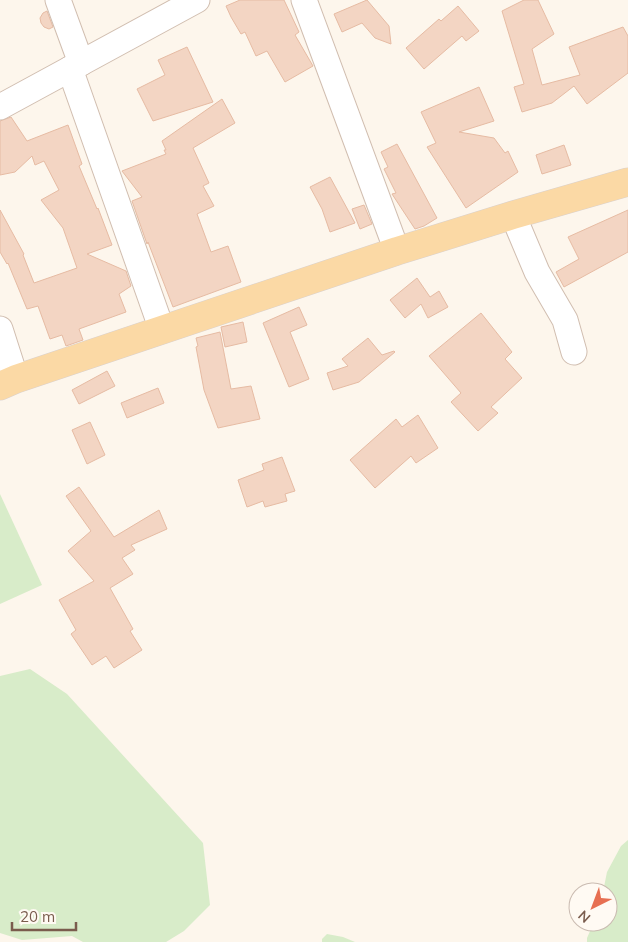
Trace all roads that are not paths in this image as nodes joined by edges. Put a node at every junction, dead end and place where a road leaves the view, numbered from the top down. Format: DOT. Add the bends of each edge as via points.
graph roads {
  1 [pos="58,0"];
  2 [pos="197,0"];
  3 [pos="304,0"];
  4 [pos="76,66"];
  5 [pos="0,107"];
  6 [pos="628,182"];
  7 [pos="513,215"];
  8 [pos="398,251"];
  9 [pos="0,329"];
  10 [pos="162,330"];
  11 [pos="574,352"];
  12 [pos="8,382"];
  1 -- 4 [label="street"];
  2 -- 4 [label="street"];
  3 -- 8 [label="street"];
  4 -- 5 [label="street"];
  4 -- 10 [label="street"];
  6 -- 7 [label="main road"];
  7 -- 8 [label="main road"];
  7 -- 11 [label="street" via="537,272 565,320"];
  8 -- 10 [label="main road"];
  9 -- 12 [label="street"];
  10 -- 12 [label="main road"];
}
